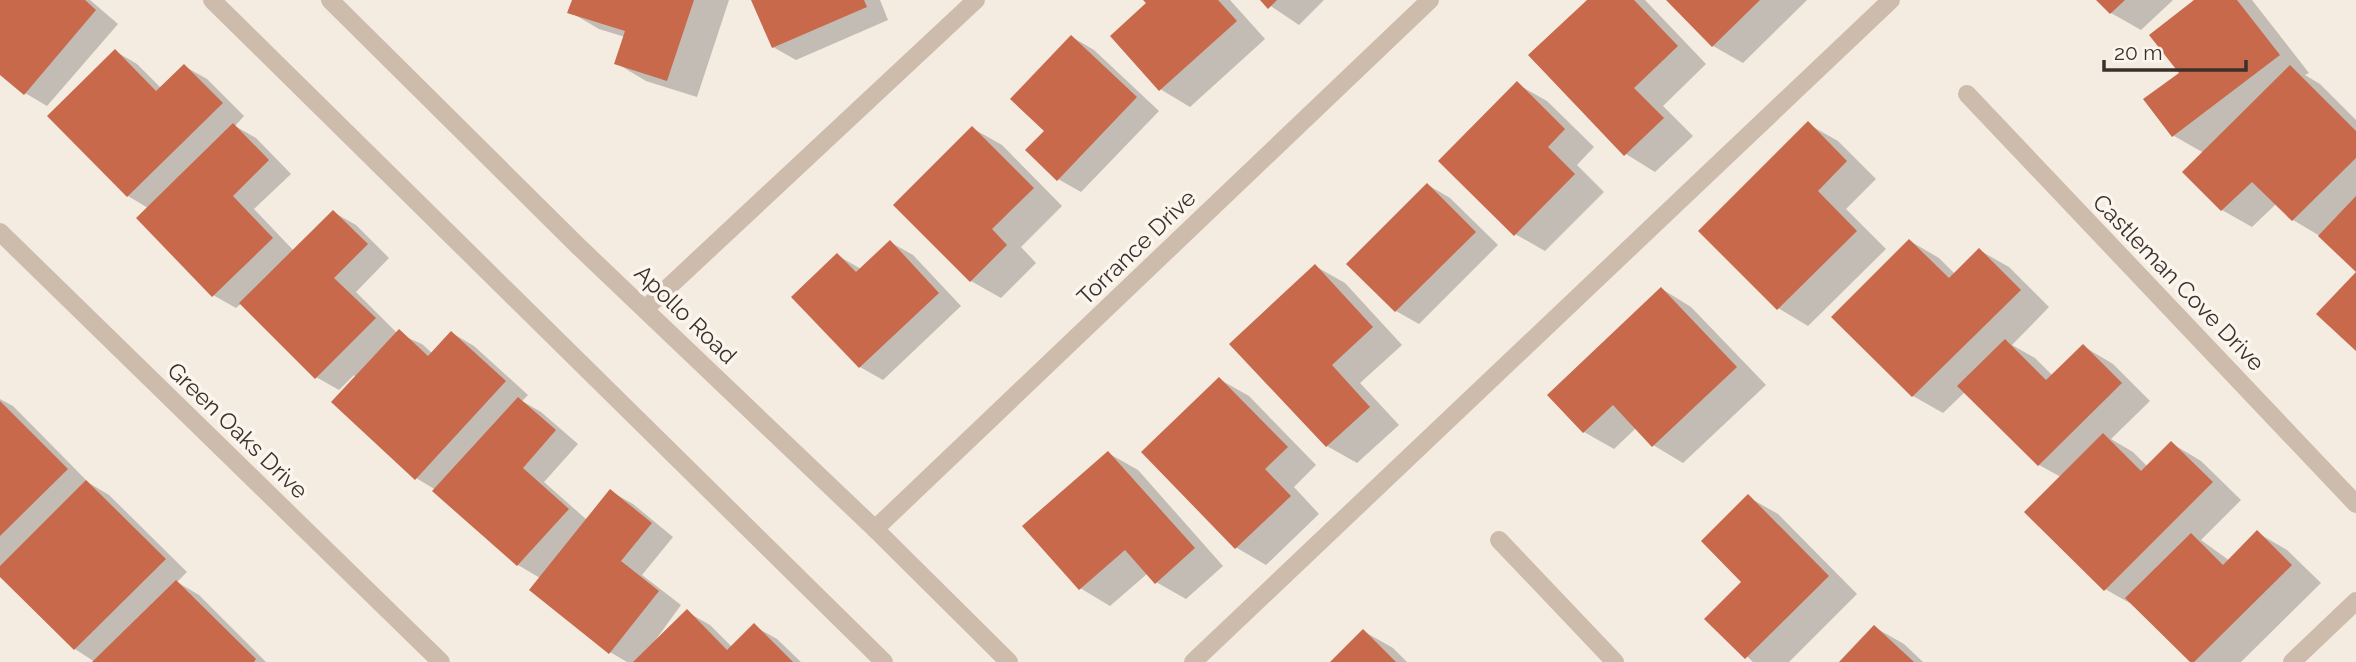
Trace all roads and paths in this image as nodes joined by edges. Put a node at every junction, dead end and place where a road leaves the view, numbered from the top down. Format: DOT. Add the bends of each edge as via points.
graph roads {
  1 [pos="212,0"];
  2 [pos="330,0"];
  3 [pos="976,0"];
  4 [pos="1430,0"];
  5 [pos="1891,0"];
  6 [pos="1967,94"];
  7 [pos="0,232"];
  8 [pos="645,309"];
  9 [pos="2356,504"];
  10 [pos="875,529"];
  11 [pos="1499,540"];
  12 [pos="2356,601"];
  13 [pos="441,662"];
  14 [pos="884,662"];
  15 [pos="1009,662"];
  16 [pos="1192,662"];
  17 [pos="1615,662"];
  18 [pos="2292,662"];
  1 -- 14 [label="street"];
  2 -- 8 [label="street, Apollo Road"];
  3 -- 8 [label="street"];
  4 -- 10 [label="street, Torrance Drive"];
  5 -- 16 [label="street"];
  6 -- 9 [label="street, Castleman Cove Drive"];
  7 -- 13 [label="street, Green Oaks Drive"];
  8 -- 10 [label="street, Apollo Road"];
  10 -- 15 [label="street, Apollo Road"];
  11 -- 17 [label="street"];
  12 -- 18 [label="street"];
}
